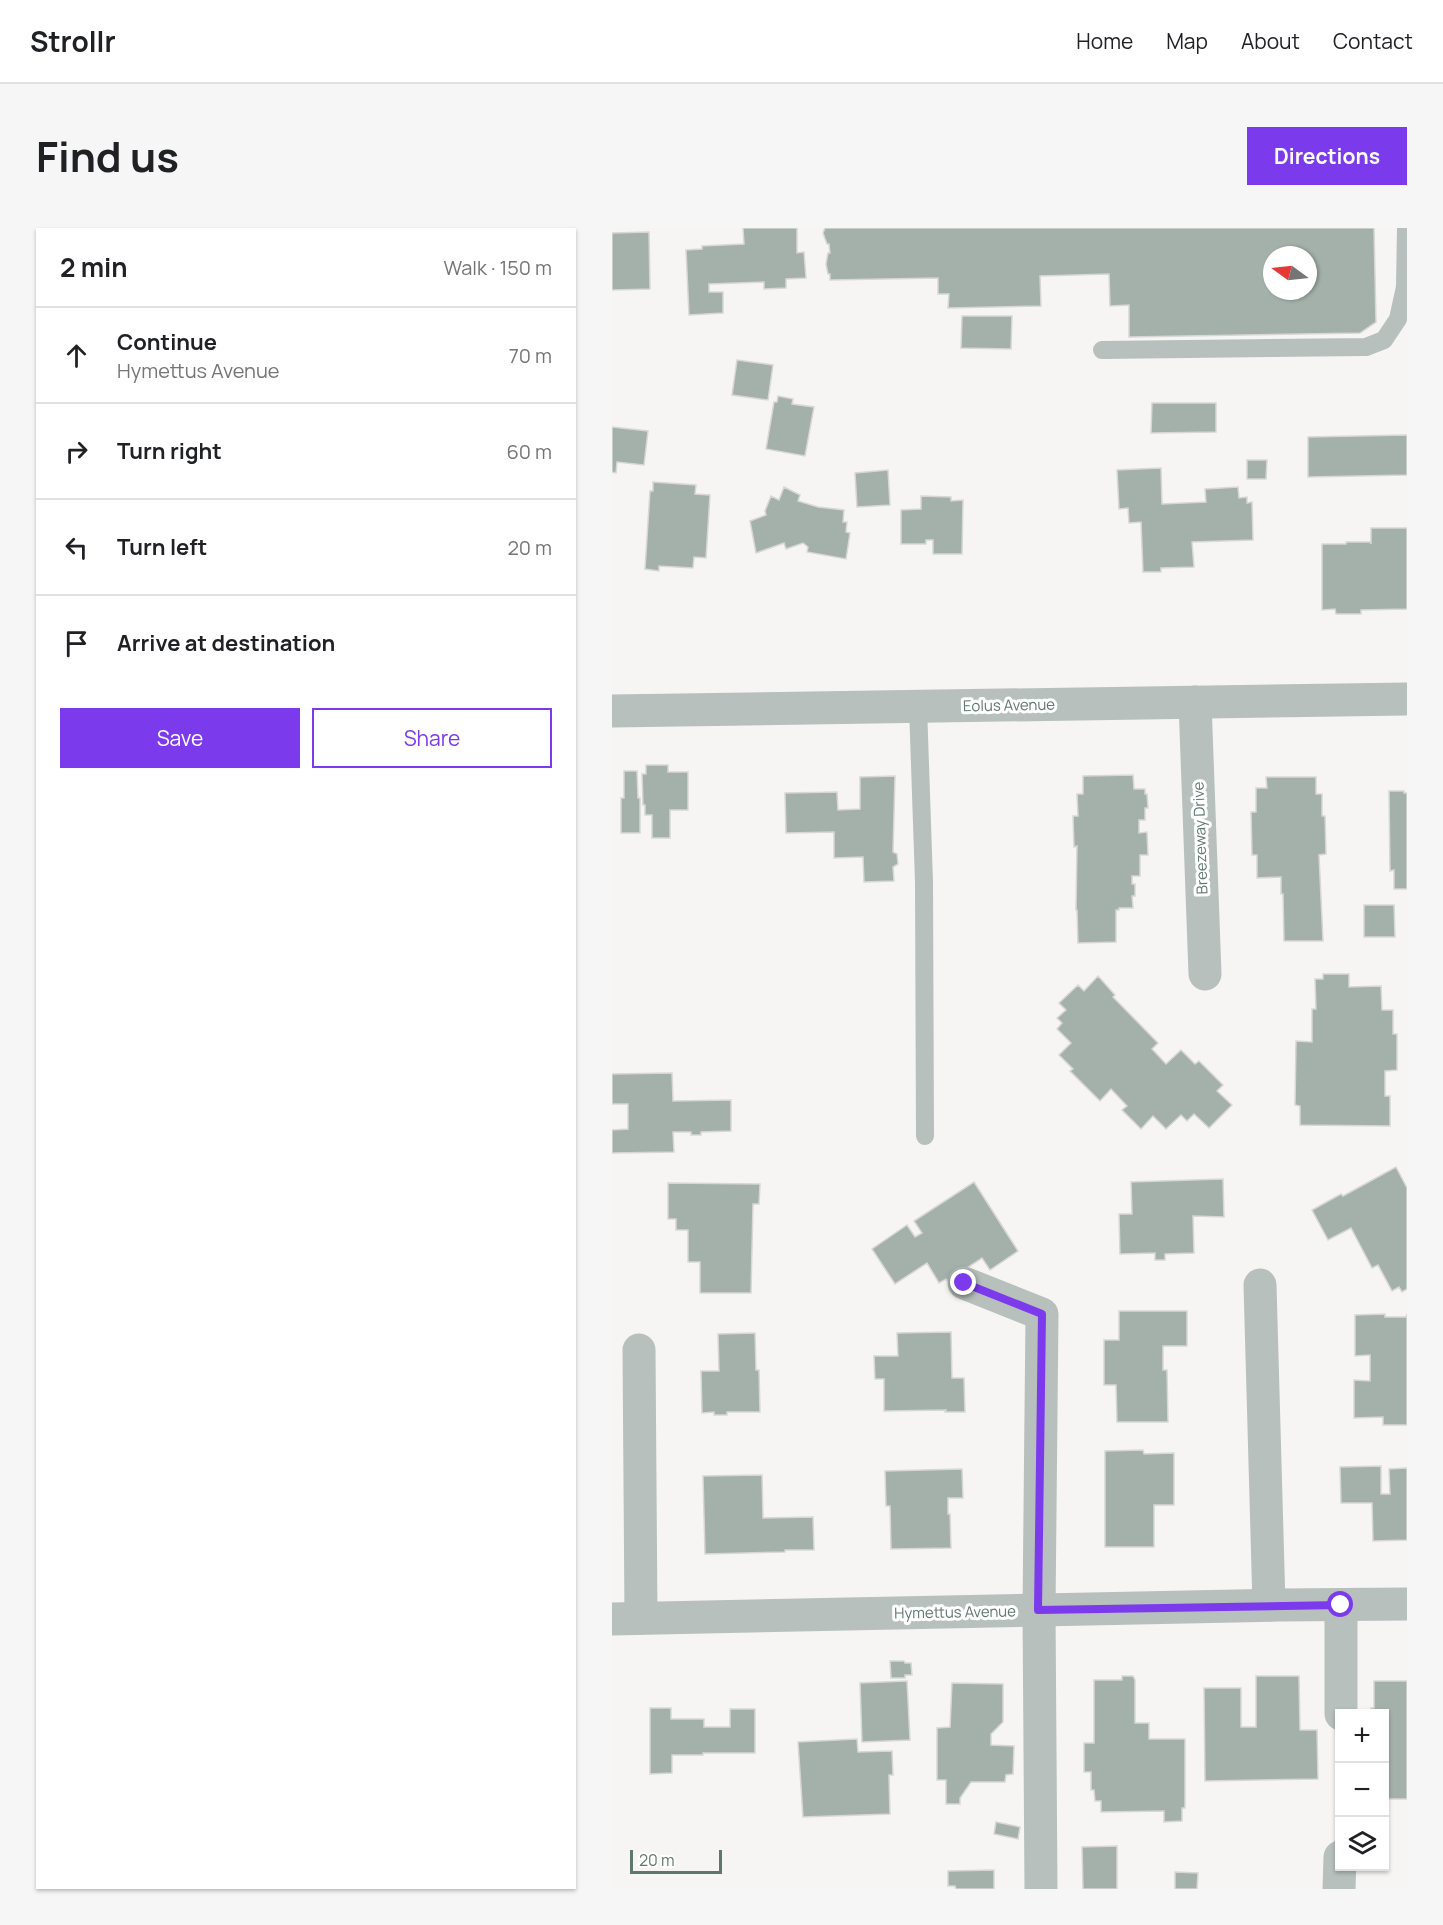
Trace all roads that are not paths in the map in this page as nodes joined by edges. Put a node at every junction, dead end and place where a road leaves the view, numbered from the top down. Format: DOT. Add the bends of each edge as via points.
graph roads {
  1 [pos="1406,228"];
  2 [pos="1102,350"];
  3 [pos="1407,699"];
  4 [pos="1195,702"];
  5 [pos="918,706"];
  6 [pos="612,711"];
  7 [pos="1205,974"];
  8 [pos="925,1136"];
  9 [pos="964,1283"];
  10 [pos="1260,1285"];
  11 [pos="639,1350"];
  12 [pos="1407,1604"];
  13 [pos="1269,1605"];
  14 [pos="1341,1605"];
  15 [pos="1038,1610"];
  16 [pos="626,1619"];
  17 [pos="1341,1709"];
  18 [pos="1340,1871"];
  19 [pos="1041,1889"];
  20 [pos="1339,1889"];
  1 -- 2 [label="lane" via="1405,287 1398,319 1384,340 1366,347"];
  3 -- 4 [label="street, Eolus Avenue"];
  4 -- 5 [label="street, Eolus Avenue"];
  4 -- 7 [label="street, Breezeway Drive"];
  5 -- 6 [label="street, Eolus Avenue"];
  5 -- 8 [label="lane" via="924,882"];
  9 -- 15 [label="street" via="1042,1314"];
  10 -- 13 [label="street"];
  11 -- 16 [label="street"];
  12 -- 14 [label="street, Hymettus Avenue"];
  13 -- 14 [label="street, Hymettus Avenue"];
  13 -- 15 [label="street, Hymettus Avenue"];
  14 -- 17 [label="street"];
  15 -- 16 [label="street, Hymettus Avenue"];
  15 -- 19 [label="street"];
  18 -- 20 [label="street"];
}
